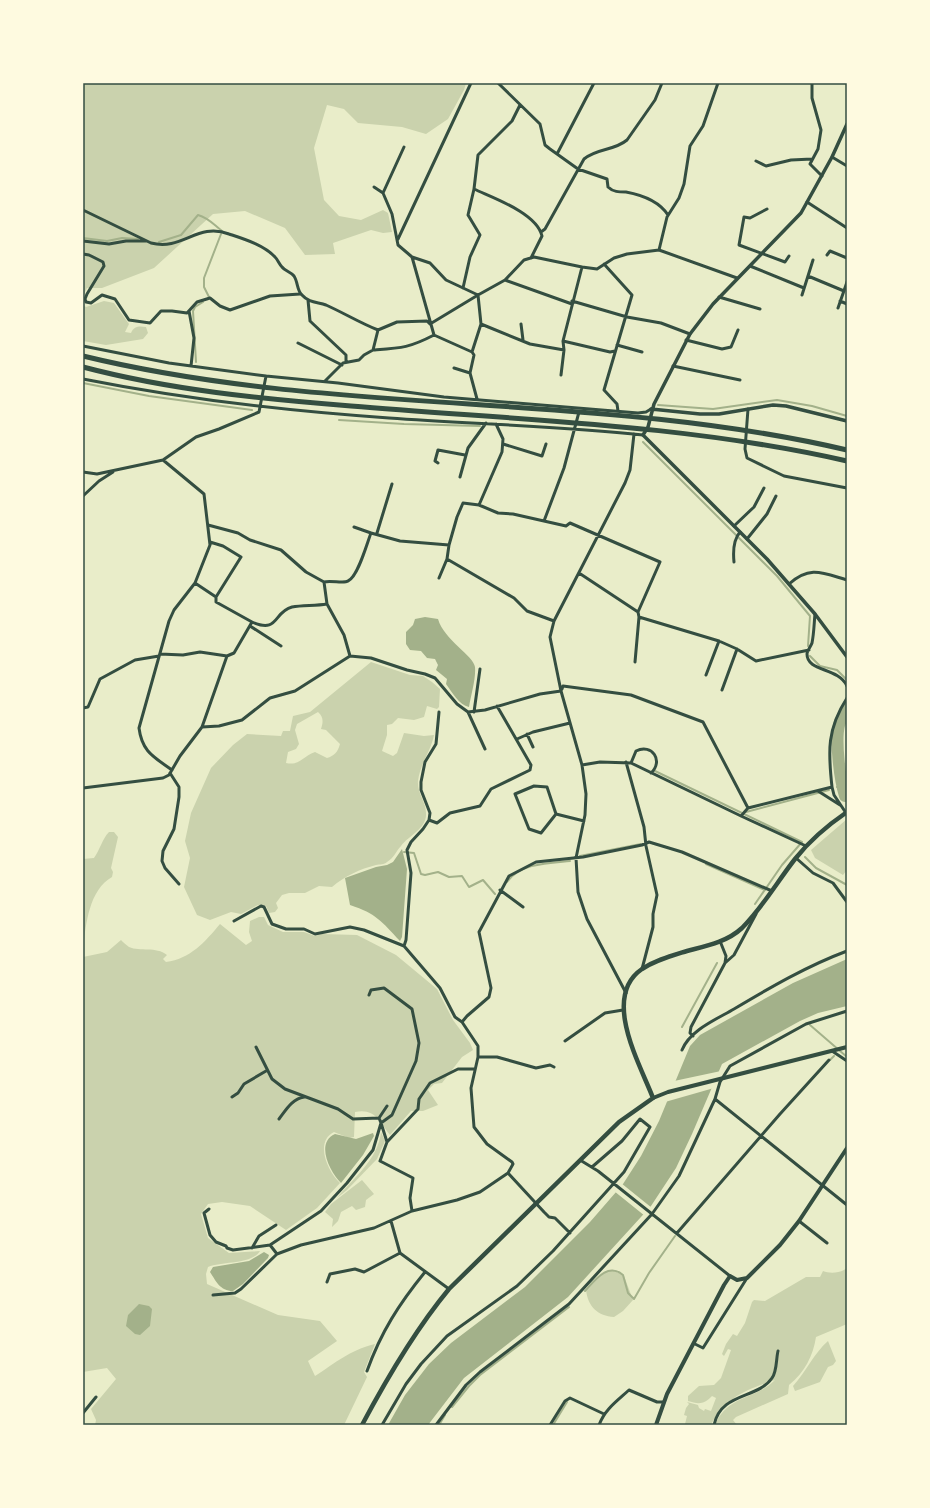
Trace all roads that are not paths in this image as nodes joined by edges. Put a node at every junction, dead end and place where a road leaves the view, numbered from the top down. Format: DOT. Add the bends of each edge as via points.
graph roads {
  1 [pos="471,83"];
  2 [pos="498,83"];
  3 [pos="594,83"];
  4 [pos="662,83"];
  5 [pos="718,83"];
  6 [pos="812,83"];
  7 [pos="520,105"];
  8 [pos="847,124"];
  9 [pos="404,147"];
  10 [pos="557,154"];
  11 [pos="832,156"];
  12 [pos="812,159"];
  13 [pos="756,161"];
  14 [pos="847,166"];
  15 [pos="578,170"];
  16 [pos="822,176"];
  17 [pos="374,187"];
  18 [pos="474,189"];
  19 [pos="383,193"];
  20 [pos="807,202"];
  21 [pos="766,209"];
  22 [pos="83,210"];
  23 [pos="668,215"];
  24 [pos="847,228"];
  25 [pos="541,232"];
  26 [pos="397,239"];
  27 [pos="83,240"];
  28 [pos="147,241"];
  29 [pos="659,250"];
  30 [pos="763,253"];
  31 [pos="83,254"];
  32 [pos="827,255"];
  33 [pos="788,256"];
  34 [pos="412,257"];
  35 [pos="531,258"];
  36 [pos="847,258"];
  37 [pos="813,260"];
  38 [pos="604,264"];
  39 [pos="750,266"];
  40 [pos="582,268"];
  41 [pos="808,276"];
  42 [pos="737,278"];
  43 [pos="505,280"];
  44 [pos="847,282"];
  45 [pos="463,288"];
  46 [pos="804,288"];
  47 [pos="844,291"];
  48 [pos="300,294"];
  49 [pos="478,295"];
  50 [pos="802,295"];
  51 [pos="719,297"];
  52 [pos="308,300"];
  53 [pos="840,301"];
  54 [pos="572,302"];
  55 [pos="847,304"];
  56 [pos="838,308"];
  57 [pos="760,309"];
  58 [pos="189,311"];
  59 [pos="627,317"];
  60 [pos="430,324"];
  61 [pos="481,324"];
  62 [pos="521,324"];
  63 [pos="378,330"];
  64 [pos="738,330"];
  65 [pos="690,334"];
  66 [pos="434,335"];
  67 [pos="523,340"];
  68 [pos="686,340"];
  69 [pos="563,341"];
  70 [pos="298,343"];
  71 [pos="617,345"];
  72 [pos="83,346"];
  73 [pos="373,350"];
  74 [pos="564,350"];
  75 [pos="615,351"];
  76 [pos="472,352"];
  77 [pos="642,352"];
  78 [pos="83,356"];
  79 [pos="346,362"];
  80 [pos="342,364"];
  81 [pos="191,366"];
  82 [pos="673,366"];
  83 [pos="83,367"];
  84 [pos="454,368"];
  85 [pos="470,373"];
  86 [pos="561,375"];
  87 [pos="266,376"];
  88 [pos="83,378"];
  89 [pos="740,380"];
  90 [pos="325,381"];
  91 [pos="477,399"];
  92 [pos="261,407"];
  93 [pos="580,407"];
  94 [pos="651,409"];
  95 [pos="748,409"];
  96 [pos="618,411"];
  97 [pos="847,421"];
  98 [pos="486,423"];
  99 [pos="496,424"];
  100 [pos="574,430"];
  101 [pos="634,434"];
  102 [pos="643,435"];
  103 [pos="503,444"];
  104 [pos="546,444"];
  105 [pos="847,450"];
  106 [pos="465,455"];
  107 [pos="163,460"];
  108 [pos="847,461"];
  109 [pos="438,463"];
  110 [pos="115,471"];
  111 [pos="83,472"];
  112 [pos="460,477"];
  113 [pos="392,484"];
  114 [pos="764,488"];
  115 [pos="847,488"];
  116 [pos="83,496"];
  117 [pos="776,496"];
  118 [pos="479,505"];
  119 [pos="544,521"];
  120 [pos="208,525"];
  121 [pos="734,526"];
  122 [pos="354,527"];
  123 [pos="372,533"];
  124 [pos="377,533"];
  125 [pos="738,534"];
  126 [pos="600,535"];
  127 [pos="747,538"];
  128 [pos="210,542"];
  129 [pos="449,545"];
  130 [pos="446,559"];
  131 [pos="734,562"];
  132 [pos="579,573"];
  133 [pos="439,578"];
  134 [pos="847,580"];
  135 [pos="324,582"];
  136 [pos="195,583"];
  137 [pos="789,584"];
  138 [pos="216,597"];
  139 [pos="326,604"];
  140 [pos="638,612"];
  141 [pos="816,614"];
  142 [pos="639,618"];
  143 [pos="554,620"];
  144 [pos="251,624"];
  145 [pos="719,641"];
  146 [pos="281,646"];
  147 [pos="737,650"];
  148 [pos="809,650"];
  149 [pos="160,655"];
  150 [pos="227,656"];
  151 [pos="350,656"];
  152 [pos="847,657"];
  153 [pos="635,662"];
  154 [pos="480,669"];
  155 [pos="706,675"];
  156 [pos="847,686"];
  157 [pos="722,690"];
  158 [pos="561,691"];
  159 [pos="847,698"];
  160 [pos="497,706"];
  161 [pos="83,708"];
  162 [pos="439,712"];
  163 [pos="468,712"];
  164 [pos="474,712"];
  165 [pos="570,723"];
  166 [pos="202,727"];
  167 [pos="527,734"];
  168 [pos="517,738"];
  169 [pos="533,747"];
  170 [pos="485,749"];
  171 [pos="626,762"];
  172 [pos="631,763"];
  173 [pos="582,765"];
  174 [pos="171,772"];
  175 [pos="650,773"];
  176 [pos="832,787"];
  177 [pos="83,788"];
  178 [pos="819,792"];
  179 [pos="842,806"];
  180 [pos="748,808"];
  181 [pos="847,812"];
  182 [pos="556,814"];
  183 [pos="742,814"];
  184 [pos="428,820"];
  185 [pos="584,820"];
  186 [pos="646,843"];
  187 [pos="802,845"];
  188 [pos="576,858"];
  189 [pos="796,858"];
  190 [pos="179,884"];
  191 [pos="768,890"];
  192 [pos="501,891"];
  193 [pos="847,902"];
  194 [pos="523,907"];
  195 [pos="759,909"];
  196 [pos="234,921"];
  197 [pos="720,942"];
  198 [pos="404,946"];
  199 [pos="847,951"];
  200 [pos="726,963"];
  201 [pos="642,969"];
  202 [pos="626,994"];
  203 [pos="369,995"];
  204 [pos="623,1010"];
  205 [pos="847,1011"];
  206 [pos="462,1022"];
  207 [pos="693,1036"];
  208 [pos="565,1041"];
  209 [pos="256,1047"];
  210 [pos="847,1047"];
  211 [pos="682,1050"];
  212 [pos="833,1051"];
  213 [pos="478,1057"];
  214 [pos="829,1060"];
  215 [pos="847,1061"];
  216 [pos="554,1067"];
  217 [pos="475,1069"];
  218 [pos="266,1071"];
  219 [pos="721,1078"];
  220 [pos="232,1097"];
  221 [pos="306,1097"];
  222 [pos="653,1098"];
  223 [pos="715,1099"];
  224 [pos="387,1106"];
  225 [pos="379,1118"];
  226 [pos="279,1119"];
  227 [pos="381,1124"];
  228 [pos="760,1136"];
  229 [pos="387,1142"];
  230 [pos="847,1148"];
  231 [pos="580,1160"];
  232 [pos="592,1167"];
  233 [pos="508,1173"];
  234 [pos="615,1184"];
  235 [pos="821,1186"];
  236 [pos="536,1202"];
  237 [pos="847,1205"];
  238 [pos="209,1209"];
  239 [pos="412,1211"];
  240 [pos="652,1214"];
  241 [pos="391,1221"];
  242 [pos="799,1221"];
  243 [pos="276,1225"];
  244 [pos="570,1233"];
  245 [pos="677,1233"];
  246 [pos="827,1243"];
  247 [pos="270,1245"];
  248 [pos="252,1248"];
  249 [pos="400,1252"];
  250 [pos="277,1254"];
  251 [pos="425,1272"];
  252 [pos="730,1276"];
  253 [pos="747,1278"];
  254 [pos="327,1282"];
  255 [pos="449,1289"];
  256 [pos="213,1295"];
  257 [pos="694,1344"];
  258 [pos="778,1351"];
  259 [pos="367,1371"];
  260 [pos="96,1397"];
  261 [pos="663,1402"];
  262 [pos="83,1413"];
  263 [pos="604,1414"];
  264 [pos="362,1425"];
  265 [pos="382,1425"];
  266 [pos="436,1425"];
  267 [pos="550,1425"];
  268 [pos="599,1425"];
  269 [pos="656,1425"];
  270 [pos="714,1425"];
  1 -- 26 [label="street"];
  2 -- 7 [label="street"];
  3 -- 10 [label="street"];
  4 -- 15 [label="street" via="655,100 627,140 589,155"];
  5 -- 23 [label="street" via="703,126 690,146 679,198"];
  6 -- 12 [label="street" via="812,98 821,130 818,149"];
  7 -- 10 [label="street" via="540,124 545,145"];
  7 -- 18 [label="street" via="512,121 478,155"];
  8 -- 11 [label="street"];
  9 -- 19 [label="street"];
  10 -- 15 [label="street"];
  11 -- 14 [label="street"];
  11 -- 16 [label="street"];
  12 -- 13 [label="street" via="791,160 766,166"];
  12 -- 16 [label="street" via="810,164"];
  15 -- 23 [label="street" via="607,179 608,188 611,190 634,194 659,203"];
  15 -- 25 [label="street"];
  16 -- 20 [label="street"];
  17 -- 19 [label="street"];
  18 -- 25 [label="street" via="526,215"];
  18 -- 45 [label="street" via="468,215 480,235 470,258"];
  19 -- 26 [label="street" via="392,214"];
  20 -- 24 [label="street"];
  20 -- 30 [label="street" via="801,214"];
  21 -- 30 [label="street" via="750,218 744,217 739,245"];
  22 -- 28 [label="street"];
  23 -- 29 [label="street"];
  25 -- 35 [label="street" via="542,236"];
  26 -- 34 [label="street" via="398,245"];
  27 -- 28 [label="street" via="109,244"];
  28 -- 48 [label="street" via="170,245 203,231 216,230 229,234 264,248 275,257 282,268 294,275"];
  29 -- 38 [label="street" via="627,254"];
  29 -- 42 [label="street"];
  30 -- 33 [label="street" via="785,262"];
  30 -- 39 [label="street"];
  31 -- 58 [label="street" via="103,262 104,266 87,294 86,302 91,303 102,295 116,299 129,320 150,323 161,311"];
  32 -- 36 [label="street" via="830,251"];
  34 -- 45 [label="street" via="430,263 446,280"];
  34 -- 60 [label="street"];
  35 -- 40 [label="street"];
  35 -- 43 [label="street" via="524,260"];
  37 -- 41 [label="street"];
  38 -- 40 [label="street" via="597,269"];
  38 -- 59 [label="street" via="632,295"];
  39 -- 42 [label="street"];
  39 -- 46 [label="street"];
  40 -- 54 [label="street"];
  41 -- 46 [label="street"];
  41 -- 47 [label="street"];
  42 -- 51 [label="street"];
  43 -- 49 [label="street"];
  43 -- 54 [label="street"];
  44 -- 47 [label="street"];
  45 -- 49 [label="street"];
  46 -- 50 [label="street"];
  47 -- 53 [label="street"];
  48 -- 52 [label="street"];
  48 -- 58 [label="street" via="270,296 230,310 210,298 197,302"];
  49 -- 60 [label="street"];
  49 -- 61 [label="street"];
  51 -- 57 [label="street"];
  51 -- 65 [label="street" via="703,314"];
  52 -- 63 [label="street" via="325,305"];
  52 -- 79 [label="street" via="310,321 346,355"];
  53 -- 55 [label="street"];
  53 -- 56 [label="street"];
  54 -- 59 [label="street"];
  54 -- 69 [label="street"];
  58 -- 81 [label="street" via="194,338"];
  59 -- 65 [label="street" via="661,323"];
  59 -- 71 [label="street"];
  60 -- 63 [label="street" via="427,321 401,322"];
  60 -- 66 [label="street"];
  61 -- 67 [label="street"];
  61 -- 76 [label="street"];
  62 -- 67 [label="street"];
  63 -- 73 [label="street"];
  64 -- 68 [label="street" via="731,347 722,349"];
  65 -- 68 [label="street"];
  66 -- 73 [label="street" via="409,346"];
  66 -- 76 [label="street"];
  67 -- 74 [label="street" via="530,344"];
  68 -- 82 [label="street"];
  69 -- 74 [label="street"];
  69 -- 75 [label="street"];
  70 -- 80 [label="street"];
  71 -- 75 [label="street"];
  71 -- 77 [label="street"];
  72 -- 81 [label="street"];
  73 -- 79 [label="street" via="359,360"];
  74 -- 86 [label="street"];
  75 -- 96 [label="street" via="604,390 617,404"];
  76 -- 85 [label="street" via="474,356"];
  78 -- 105 [label="highway" via="140,368 260,386 664,420 771,434"];
  79 -- 80 [label="street"];
  80 -- 90 [label="street"];
  81 -- 87 [label="street"];
  82 -- 89 [label="street"];
  82 -- 94 [label="street"];
  83 -- 108 [label="highway" via="137,379 259,398 596,425 769,446"];
  84 -- 85 [label="street"];
  85 -- 91 [label="street"];
  87 -- 90 [label="street"];
  87 -- 92 [label="street"];
  88 -- 92 [label="street" via="171,396"];
  90 -- 91 [label="street"];
  91 -- 93 [label="street"];
  92 -- 98 [label="street"];
  92 -- 107 [label="street" via="259,412 189,441"];
  93 -- 96 [label="street"];
  93 -- 100 [label="street"];
  94 -- 95 [label="street" via="700,414"];
  94 -- 96 [label="street" via="638,413"];
  94 -- 102 [label="street" via="650,422"];
  95 -- 97 [label="street" via="773,405 786,406"];
  95 -- 115 [label="street" via="745,450 747,458 784,476"];
  98 -- 99 [label="street"];
  98 -- 106 [label="street" via="473,438"];
  99 -- 100 [label="street"];
  99 -- 103 [label="street"];
  100 -- 101 [label="street"];
  100 -- 119 [label="street" via="564,468"];
  101 -- 102 [label="street"];
  101 -- 126 [label="street" via="627,477"];
  102 -- 121 [label="street"];
  103 -- 104 [label="street" via="542,456"];
  103 -- 118 [label="street" via="500,460"];
  106 -- 109 [label="street" via="438,450 435,461"];
  106 -- 112 [label="street"];
  107 -- 110 [label="street"];
  107 -- 120 [label="street" via="204,494"];
  110 -- 111 [label="street" via="97,474"];
  110 -- 116 [label="street"];
  113 -- 124 [label="street"];
  114 -- 121 [label="street" via="754,507"];
  117 -- 127 [label="street" via="767,514"];
  118 -- 119 [label="street" via="498,513"];
  118 -- 129 [label="street" via="463,503 456,517"];
  119 -- 126 [label="street" via="566,526 570,523"];
  120 -- 128 [label="street"];
  120 -- 135 [label="street" via="238,533 250,540 281,550 306,572"];
  121 -- 125 [label="street"];
  122 -- 123 [label="street"];
  123 -- 124 [label="street"];
  123 -- 135 [label="street" via="350,581"];
  124 -- 129 [label="street" via="400,540"];
  125 -- 127 [label="street"];
  125 -- 131 [label="street"];
  126 -- 132 [label="street"];
  126 -- 140 [label="street" via="660,562"];
  127 -- 137 [label="street"];
  128 -- 136 [label="street"];
  128 -- 138 [label="street" via="223,546 241,557"];
  129 -- 130 [label="street"];
  130 -- 133 [label="street"];
  130 -- 143 [label="street" via="514,598 527,611"];
  132 -- 140 [label="street"];
  132 -- 143 [label="street"];
  134 -- 137 [label="street" via="810,571"];
  135 -- 139 [label="street"];
  136 -- 138 [label="street"];
  136 -- 149 [label="street" via="174,610"];
  137 -- 141 [label="street"];
  138 -- 144 [label="street" via="216,602"];
  139 -- 144 [label="street" via="288,608 270,626"];
  139 -- 151 [label="street" via="344,636"];
  140 -- 142 [label="street"];
  141 -- 148 [label="street"];
  141 -- 152 [label="street"];
  142 -- 145 [label="street"];
  142 -- 153 [label="street"];
  143 -- 158 [label="street" via="550,637"];
  144 -- 146 [label="street"];
  144 -- 150 [label="street" via="234,653"];
  145 -- 147 [label="street"];
  145 -- 155 [label="street"];
  147 -- 148 [label="street" via="756,661"];
  147 -- 157 [label="street"];
  148 -- 156 [label="street" via="807,653 812,664 839,675"];
  149 -- 150 [label="street" via="200,652"];
  149 -- 161 [label="street" via="135,660 100,680 88,707"];
  149 -- 174 [label="street" via="139,728 140,741 148,752"];
  150 -- 166 [label="street"];
  151 -- 163 [label="street" via="371,658 435,678 457,704"];
  151 -- 166 [label="street" via="295,691 270,698 242,720"];
  154 -- 164 [label="street"];
  158 -- 160 [label="street"];
  158 -- 165 [label="street"];
  158 -- 180 [label="street" via="563,686 631,695 703,722"];
  159 -- 176 [label="street" via="837,714 830,737"];
  160 -- 164 [label="street"];
  160 -- 168 [label="street"];
  162 -- 184 [label="street" via="436,744 425,762 421,782 421,790 430,813"];
  163 -- 164 [label="street"];
  163 -- 170 [label="street"];
  165 -- 167 [label="street"];
  165 -- 173 [label="street"];
  166 -- 174 [label="street"];
  167 -- 168 [label="street"];
  167 -- 169 [label="street"];
  168 -- 184 [label="street" via="530,770 490,789 480,806 450,813 437,823"];
  171 -- 172 [label="street"];
  171 -- 173 [label="street"];
  171 -- 186 [label="street"];
  172 -- 175 [label="street"];
  172 -- 175 [label="street" via="636,751 649,749 656,755 657,761 656,767"];
  173 -- 185 [label="street" via="586,794"];
  174 -- 177 [label="street" via="162,778"];
  174 -- 190 [label="street" via="178,787 179,797 174,830 163,851 162,861"];
  175 -- 183 [label="street"];
  176 -- 178 [label="street"];
  176 -- 179 [label="street"];
  178 -- 179 [label="street"];
  178 -- 180 [label="street"];
  179 -- 181 [label="street"];
  180 -- 183 [label="street"];
  181 -- 187 [label="main road"];
  182 -- 182 [label="street" via="541,833 528,830 515,794 534,786 547,787"];
  182 -- 185 [label="street"];
  183 -- 187 [label="street"];
  184 -- 198 [label="street" via="410,842 407,852 411,872"];
  185 -- 188 [label="street"];
  186 -- 188 [label="street"];
  186 -- 191 [label="street" via="682,852"];
  186 -- 201 [label="street" via="657,895 653,927"];
  187 -- 189 [label="main road"];
  188 -- 192 [label="street" via="536,862 509,876"];
  188 -- 202 [label="street" via="578,892 587,919"];
  189 -- 191 [label="main road"];
  189 -- 193 [label="street" via="813,873 833,883"];
  191 -- 195 [label="main road"];
  192 -- 194 [label="street"];
  192 -- 206 [label="street" via="478,936 491,991 487,1000"];
  195 -- 197 [label="main road" via="740,929"];
  195 -- 200 [label="street" via="737,949"];
  196 -- 198 [label="street" via="261,906 272,924 286,929 304,929 315,934 350,927"];
  197 -- 200 [label="street"];
  197 -- 201 [label="main road" via="660,960"];
  198 -- 206 [label="street" via="440,988 455,1017"];
  199 -- 207 [label="street" via="822,960 772,985"];
  200 -- 207 [label="street" via="691,1027 690,1033"];
  201 -- 202 [label="main road" via="633,979"];
  202 -- 204 [label="main road"];
  203 -- 227 [label="street" via="371,990 384,988 412,1009 419,1043 416,1061 401,1096 392,1115"];
  204 -- 208 [label="street" via="605,1013"];
  204 -- 222 [label="main road" via="628,1036"];
  205 -- 219 [label="street" via="800,1027 730,1066"];
  206 -- 213 [label="street" via="478,1046"];
  207 -- 211 [label="street"];
  209 -- 218 [label="street"];
  210 -- 212 [label="main road"];
  212 -- 215 [label="street"];
  212 -- 219 [label="main road"];
  213 -- 216 [label="street" via="497,1057 536,1068 550,1065"];
  213 -- 217 [label="street"];
  214 -- 228 [label="street"];
  217 -- 229 [label="street" via="458,1069 430,1083 419,1098 418,1109"];
  217 -- 233 [label="street" via="471,1088 474,1127 487,1144 512,1162"];
  218 -- 220 [label="street" via="244,1084"];
  218 -- 221 [label="street" via="285,1089"];
  219 -- 222 [label="main road"];
  219 -- 223 [label="street"];
  221 -- 225 [label="street" via="338,1109 353,1119"];
  221 -- 226 [label="street" via="297,1098"];
  222 -- 231 [label="main road" via="619,1122"];
  223 -- 228 [label="street"];
  223 -- 240 [label="street" via="679,1176"];
  224 -- 225 [label="street"];
  225 -- 227 [label="street"];
  227 -- 229 [label="street"];
  227 -- 247 [label="street" via="371,1154 342,1189 321,1211"];
  228 -- 235 [label="street"];
  228 -- 245 [label="street"];
  229 -- 239 [label="street" via="380,1161 413,1178 410,1198"];
  230 -- 235 [label="main road"];
  231 -- 232 [label="street"];
  231 -- 236 [label="main road"];
  232 -- 234 [label="street"];
  232 -- 234 [label="street" via="622,1141 640,1119 650,1127"];
  233 -- 236 [label="street"];
  233 -- 239 [label="street" via="480,1192"];
  234 -- 240 [label="street"];
  234 -- 244 [label="street"];
  235 -- 237 [label="street"];
  235 -- 242 [label="main road"];
  236 -- 244 [label="street"];
  236 -- 255 [label="main road"];
  238 -- 248 [label="street" via="204,1216 213,1239 232,1250"];
  239 -- 241 [label="street"];
  240 -- 245 [label="street"];
  240 -- 266 [label="street" via="569,1304 466,1385"];
  241 -- 249 [label="street"];
  241 -- 250 [label="street"];
  242 -- 246 [label="street"];
  242 -- 253 [label="main road" via="780,1245"];
  243 -- 248 [label="street" via="259,1236"];
  244 -- 265 [label="street" via="518,1286 447,1336 406,1384"];
  245 -- 252 [label="street"];
  247 -- 248 [label="street"];
  247 -- 250 [label="street"];
  249 -- 251 [label="street"];
  249 -- 254 [label="street" via="364,1272 355,1269 330,1274"];
  250 -- 256 [label="street" via="236,1293"];
  251 -- 255 [label="street"];
  251 -- 259 [label="street" via="401,1300 375,1349"];
  252 -- 253 [label="main road" via="737,1280"];
  252 -- 257 [label="main road"];
  253 -- 257 [label="street" via="703,1348"];
  255 -- 264 [label="main road" via="412,1339"];
  257 -- 261 [label="main road"];
  258 -- 270 [label="street" via="773,1377 767,1384 727,1403"];
  260 -- 262 [label="street"];
  261 -- 263 [label="street" via="629,1390"];
  261 -- 269 [label="main road"];
  263 -- 267 [label="street" via="570,1398 565,1401"];
  263 -- 268 [label="street"];
}
